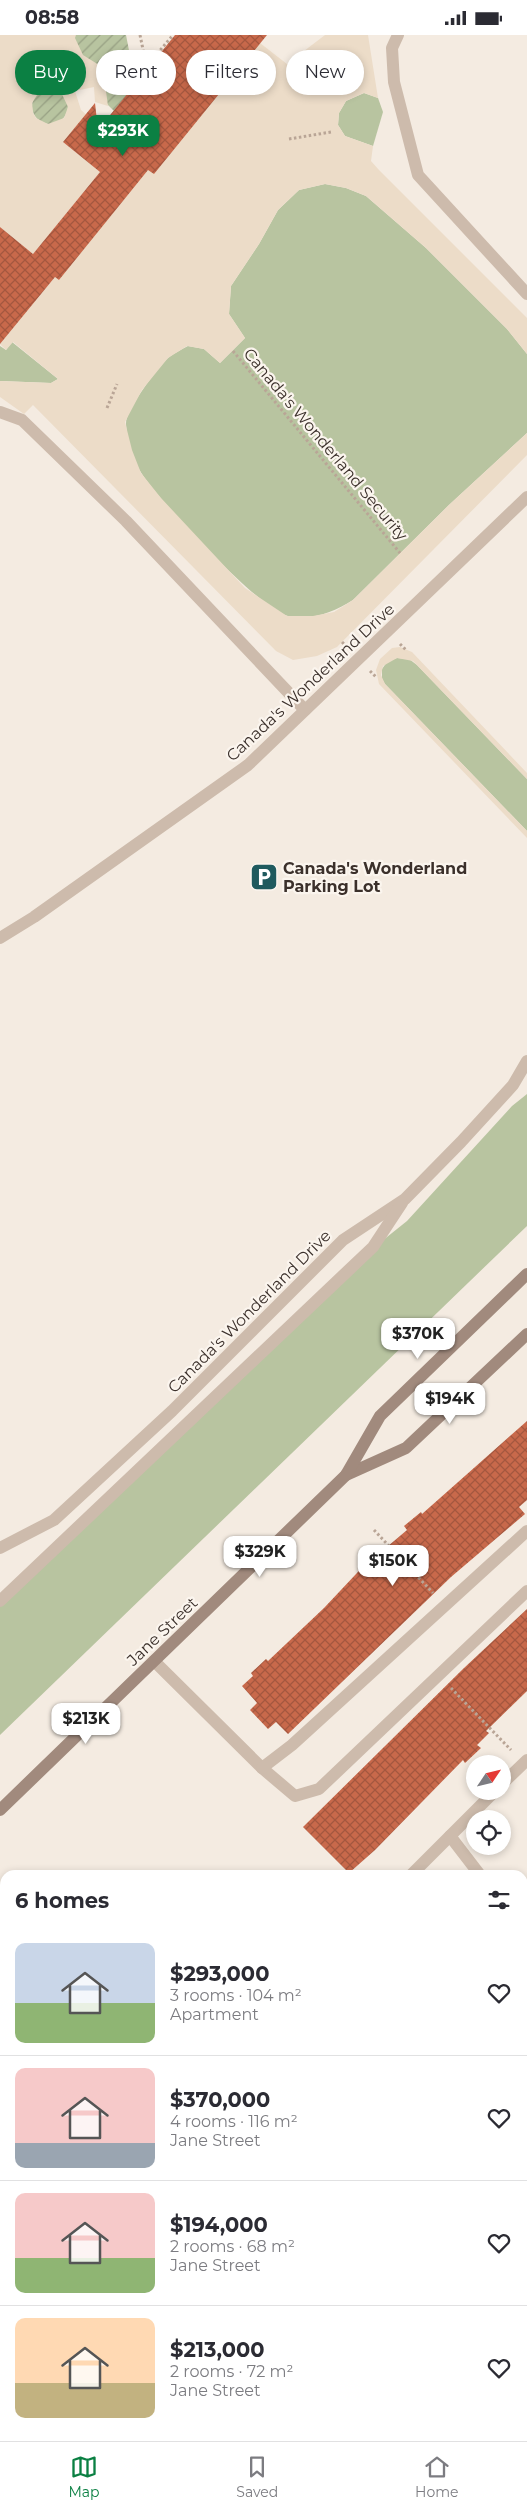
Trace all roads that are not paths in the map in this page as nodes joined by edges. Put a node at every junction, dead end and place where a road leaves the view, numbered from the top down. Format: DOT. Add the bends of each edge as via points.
graph roads {
  1 [pos="398,35"];
  2 [pos="527,294"];
  3 [pos="0,413"];
  4 [pos="527,497"];
  5 [pos="305,710"];
  6 [pos="0,938"];
  7 [pos="527,1061"];
  8 [pos="404,1199"];
  9 [pos="527,1274"];
  10 [pos="525,1339"];
  11 [pos="346,1475"];
  12 [pos="527,1531"];
  13 [pos="0,1548"];
  14 [pos="527,1591"];
  15 [pos="0,1601"];
  16 [pos="154,1661"];
  17 [pos="525,1762"];
  18 [pos="262,1768"];
  19 [pos="511,1775"];
  20 [pos="486,1800"];
  21 [pos="0,1810"];
  22 [pos="450,1836"];
  23 [pos="416,1870"];
  24 [pos="476,1870"];
  1 -- 2 [label="street" via="392,48 394,82 418,175"];
  3 -- 5 [label="street" via="22,421 126,521"];
  4 -- 5 [label="street, Canada's Wonderland Drive"];
  5 -- 6 [label="street, Canada's Wonderland Drive" via="248,765"];
  7 -- 8 [label="street, Canada's Wonderland Drive" via="513,1085"];
  8 -- 13 [label="street, Canada's Wonderland Drive" via="343,1240 172,1411 54,1520"];
  8 -- 15 [label="street" via="373,1247"];
  9 -- 11 [label="main road, Jane Street" via="380,1416"];
  10 -- 11 [label="main road, Jane Street" via="406,1447"];
  11 -- 16 [label="main road, Jane Street"];
  12 -- 18 [label="street" via="292,1745"];
  14 -- 18 [label="street" via="319,1789 295,1796"];
  16 -- 18 [label="street"];
  16 -- 21 [label="main road, Jane Street"];
  17 -- 19 [label="street"];
  20 -- 22 [label="street"];
  22 -- 23 [label="street"];
  22 -- 24 [label="street"];
}
